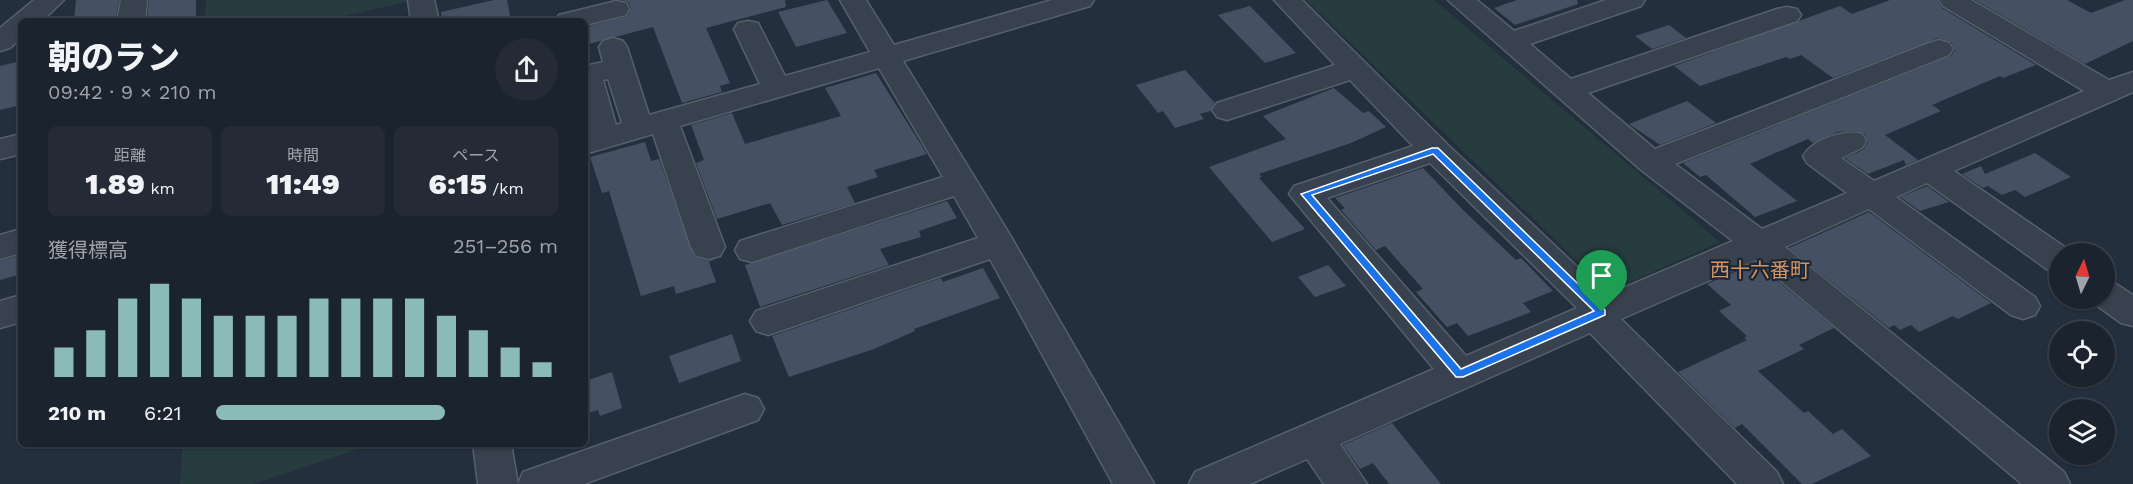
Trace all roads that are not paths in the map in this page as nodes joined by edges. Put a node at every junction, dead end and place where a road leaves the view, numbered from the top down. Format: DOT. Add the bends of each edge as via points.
graph roads {
  1 [pos="51,0"];
  2 [pos="134,0"];
  3 [pos="422,0"];
  4 [pos="853,0"];
  5 [pos="1081,0"];
  6 [pos="1287,0"];
  7 [pos="1461,0"];
  8 [pos="1632,0"];
  9 [pos="1952,0"];
  10 [pos="616,9"];
  11 [pos="1787,15"];
  12 [pos="29,18"];
  13 [pos="131,18"];
  14 [pos="425,18"];
  15 [pos="581,18"];
  16 [pos="18,27"];
  17 [pos="748,29"];
  18 [pos="0,42"];
  19 [pos="1510,42"];
  20 [pos="1939,49"];
  21 [pos="886,56"];
  22 [pos="1354,69"];
  23 [pos="588,74"];
  24 [pos="588,83"];
  25 [pos="2120,87"];
  26 [pos="776,88"];
  27 [pos="1567,90"];
  28 [pos="1227,110"];
  29 [pos="651,125"];
  30 [pos="595,141"];
  31 [pos="1851,141"];
  32 [pos="18,145"];
  33 [pos="0,149"];
  34 [pos="1435,150"];
  35 [pos="1652,162"];
  36 [pos="1932,171"];
  37 [pos="960,183"];
  38 [pos="1875,196"];
  39 [pos="18,242"];
  40 [pos="998,244"];
  41 [pos="1759,244"];
  42 [pos="0,247"];
  43 [pos="708,247"];
  44 [pos="752,250"];
  45 [pos="2049,253"];
  46 [pos="2115,301"];
  47 [pos="2023,306"];
  48 [pos="18,309"];
  49 [pos="2133,313"];
  50 [pos="1598,314"];
  51 [pos="0,315"];
  52 [pos="768,321"];
  53 [pos="1460,374"];
  54 [pos="745,409"];
  55 [pos="1314,439"];
  56 [pos="492,447"];
  57 [pos="498,484"];
  58 [pos="537,484"];
  59 [pos="1134,484"];
  60 [pos="1209,484"];
  61 [pos="1347,484"];
  62 [pos="1763,484"];
  63 [pos="2050,484"];
  1 -- 12 [label="street"];
  2 -- 13 [label="street"];
  3 -- 14 [label="street"];
  4 -- 21 [label="street"];
  5 -- 21 [label="street"];
  6 -- 22 [label="street"];
  7 -- 19 [label="street"];
  8 -- 19 [label="street"];
  9 -- 25 [label="street"];
  10 -- 15 [label="street"];
  11 -- 27 [label="street"];
  16 -- 18 [label="street"];
  17 -- 26 [label="street"];
  19 -- 27 [label="street"];
  20 -- 35 [label="street"];
  21 -- 26 [label="street"];
  21 -- 37 [label="street"];
  22 -- 28 [label="street"];
  22 -- 34 [label="street"];
  23 -- 29 [label="street" via="616,56"];
  24 -- 30 [label="street"];
  25 -- 36 [label="street"];
  26 -- 29 [label="street"];
  27 -- 35 [label="street"];
  29 -- 30 [label="street"];
  29 -- 43 [label="street"];
  31 -- 38 [label="street" via="1818,156"];
  32 -- 33 [label="street"];
  34 -- 50 [label="street"];
  34 -- 53 [label="street" via="1305,194"];
  35 -- 41 [label="street"];
  36 -- 38 [label="street"];
  36 -- 45 [label="street"];
  37 -- 40 [label="street"];
  37 -- 44 [label="street"];
  38 -- 41 [label="street"];
  38 -- 47 [label="street"];
  39 -- 42 [label="street"];
  40 -- 52 [label="street"];
  40 -- 59 [label="street"];
  41 -- 50 [label="street"];
  41 -- 63 [label="street"];
  46 -- 49 [label="street"];
  48 -- 51 [label="street"];
  50 -- 53 [label="street"];
  50 -- 62 [label="street"];
  53 -- 55 [label="street"];
  54 -- 58 [label="street"];
  55 -- 60 [label="street"];
  55 -- 61 [label="street"];
  56 -- 57 [label="street"];
}
